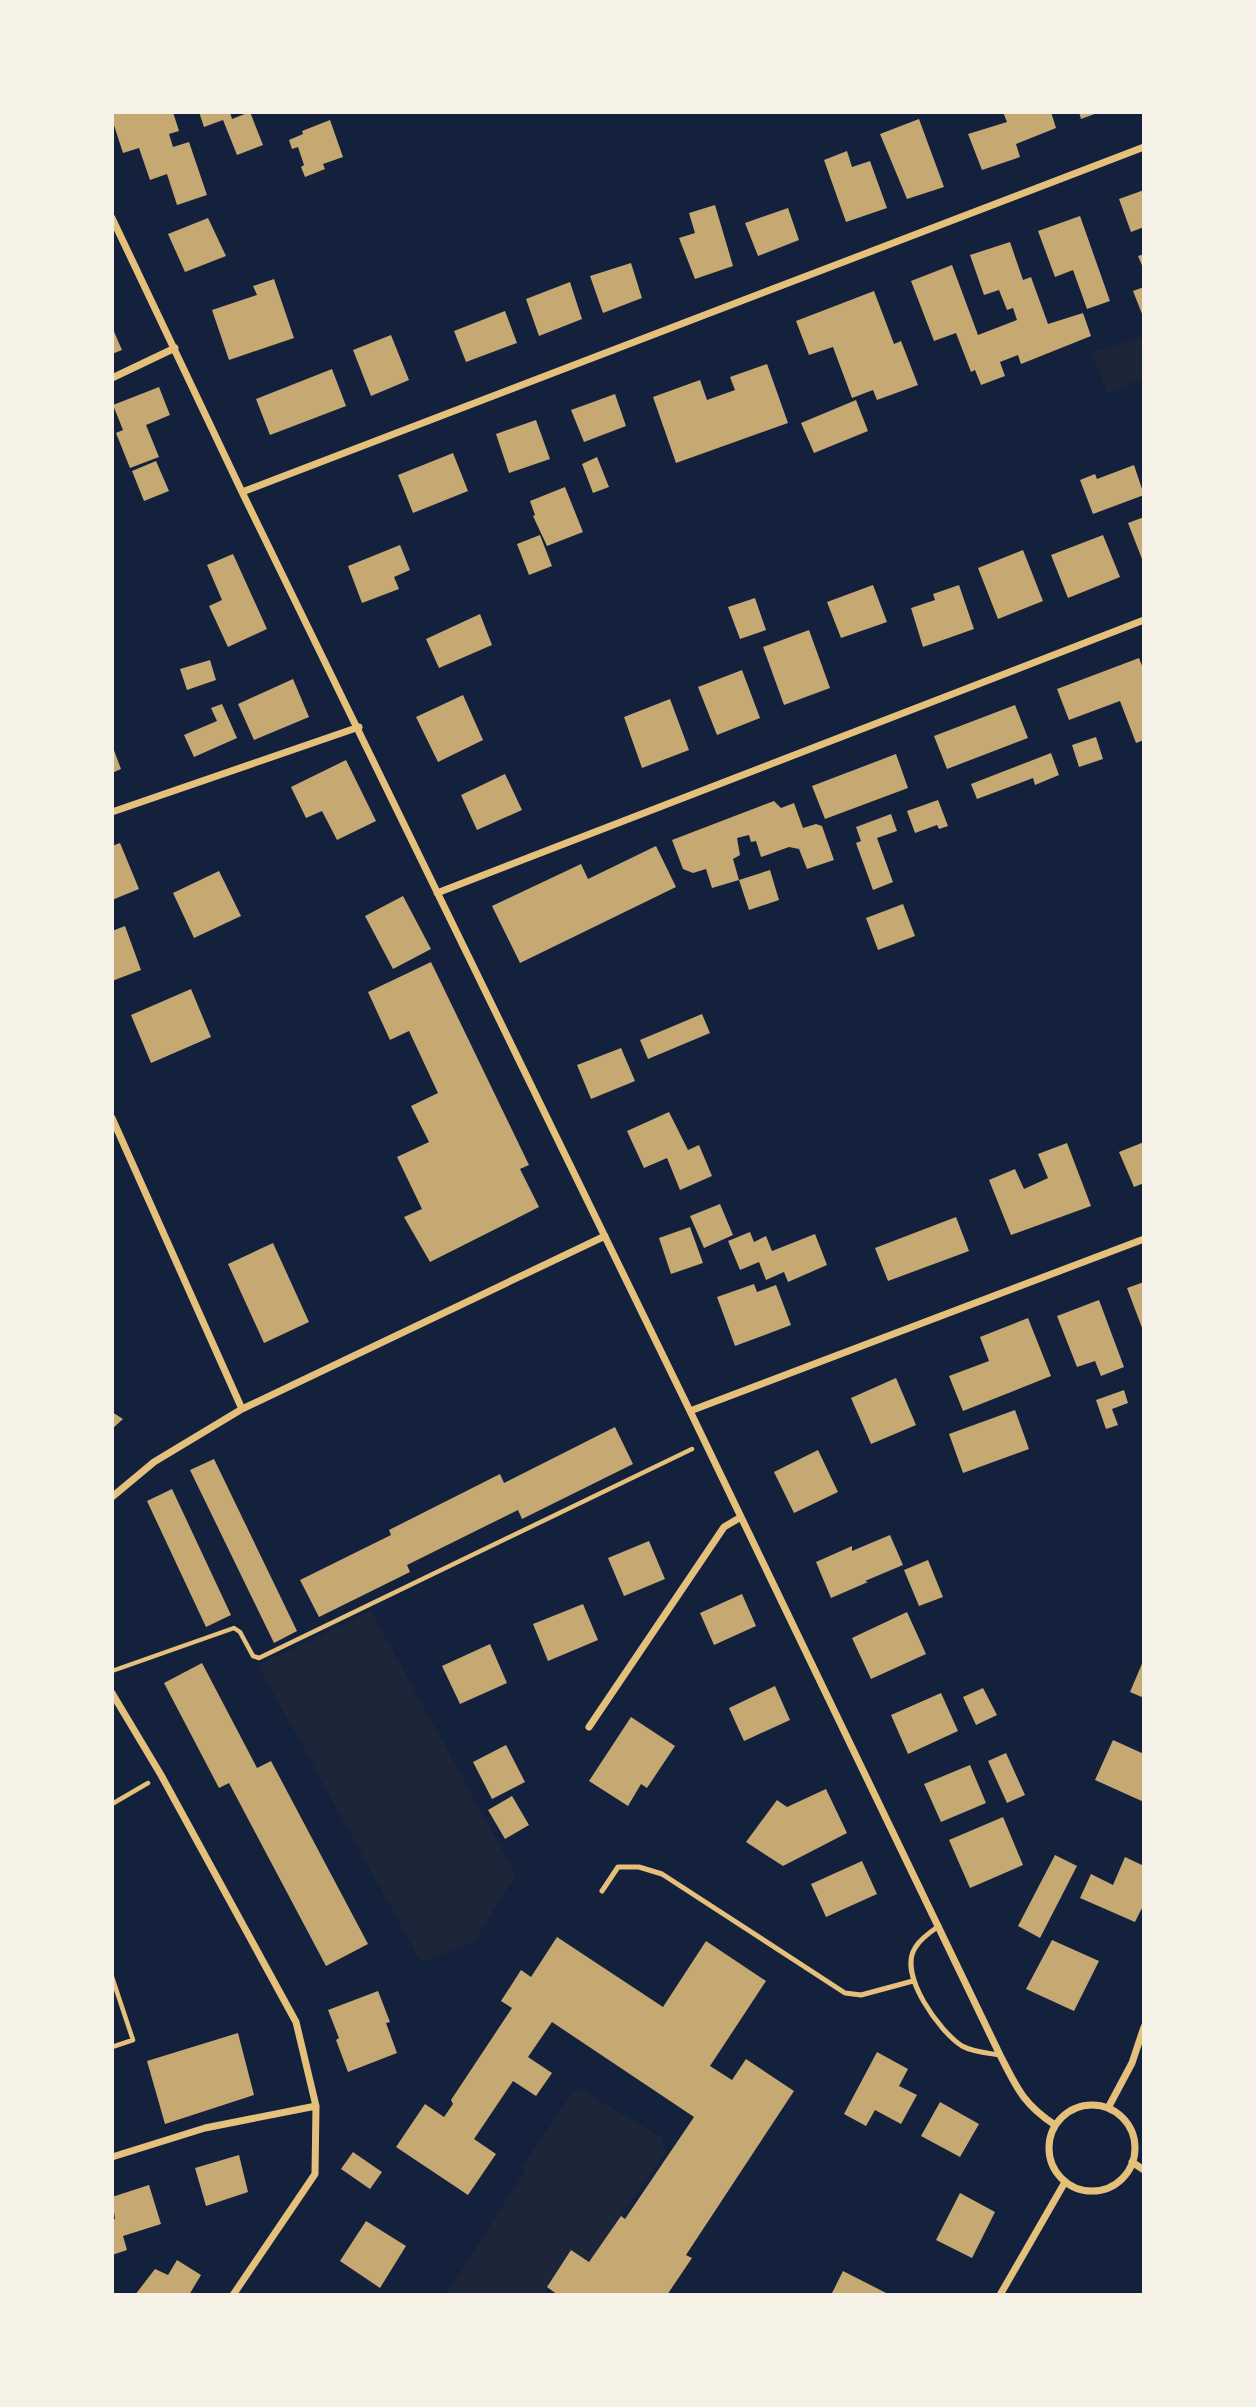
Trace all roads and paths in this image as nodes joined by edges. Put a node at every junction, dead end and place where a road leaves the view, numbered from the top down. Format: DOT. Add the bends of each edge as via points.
graph roads {
  1 [pos="1144,147"];
  2 [pos="112,218"];
  3 [pos="175,348"];
  4 [pos="112,378"];
  5 [pos="243,492"];
  6 [pos="1144,621"];
  7 [pos="359,727"];
  8 [pos="112,812"];
  9 [pos="437,893"];
  10 [pos="112,1118"];
  11 [pos="605,1236"];
  12 [pos="1144,1239"];
  13 [pos="242,1409"];
  14 [pos="690,1411"];
  15 [pos="706,1443"];
  16 [pos="112,1497"];
  17 [pos="741,1517"];
  18 [pos="112,1671"];
  19 [pos="112,1693"];
  20 [pos="589,1727"];
  21 [pos="161,1776"];
  22 [pos="112,1804"];
  23 [pos="602,1891"];
  24 [pos="939,1926"];
  25 [pos="112,1977"];
  26 [pos="913,1981"];
  27 [pos="1144,2027"];
  28 [pos="112,2047"];
  29 [pos="1000,2055"];
  30 [pos="316,2106"];
  31 [pos="1108,2108"];
  32 [pos="1055,2125"];
  33 [pos="112,2157"];
  34 [pos="1132,2162"];
  35 [pos="1144,2170"];
  36 [pos="1065,2182"];
  37 [pos="233,2295"];
  38 [pos="1000,2295"];
  1 -- 5 [label="street"];
  2 -- 3 [label="street"];
  3 -- 4 [label="street"];
  3 -- 5 [label="street"];
  5 -- 7 [label="street"];
  6 -- 9 [label="street"];
  7 -- 8 [label="street"];
  7 -- 9 [label="street"];
  9 -- 11 [label="street"];
  10 -- 13 [label="street"];
  11 -- 13 [label="street"];
  11 -- 14 [label="street"];
  12 -- 14 [label="street"];
  13 -- 16 [label="street" via="155,1462"];
  14 -- 15 [label="street"];
  15 -- 17 [label="street"];
  15 -- 18 [label="path" via="259,1658 234,1628"];
  17 -- 20 [label="street" via="723,1527"];
  17 -- 24 [label="street"];
  19 -- 21 [label="street"];
  21 -- 22 [label="path"];
  21 -- 30 [label="street" via="296,2022"];
  23 -- 26 [label="lane" via="618,1867 639,1867 662,1874 845,1993 862,1995"];
  24 -- 26 [label="lane" via="914,1949 909,1963"];
  24 -- 29 [label="street"];
  25 -- 28 [label="path" via="132,2040"];
  26 -- 29 [label="lane" via="921,1999 961,2045"];
  27 -- 31 [label="street" via="1132,2063"];
  29 -- 32 [label="street" via="1033,2110"];
  30 -- 33 [label="street" via="205,2128"];
  30 -- 37 [label="street" via="315,2174"];
  31 -- 32 [label="street" via="1084,2105 1063,2115"];
  31 -- 34 [label="street" via="1128,2124 1135,2149"];
  32 -- 36 [label="street" via="1048,2149 1050,2161"];
  34 -- 35 [label="street"];
  34 -- 36 [label="street" via="1126,2174 1103,2189 1076,2188"];
  36 -- 38 [label="street"];
}
